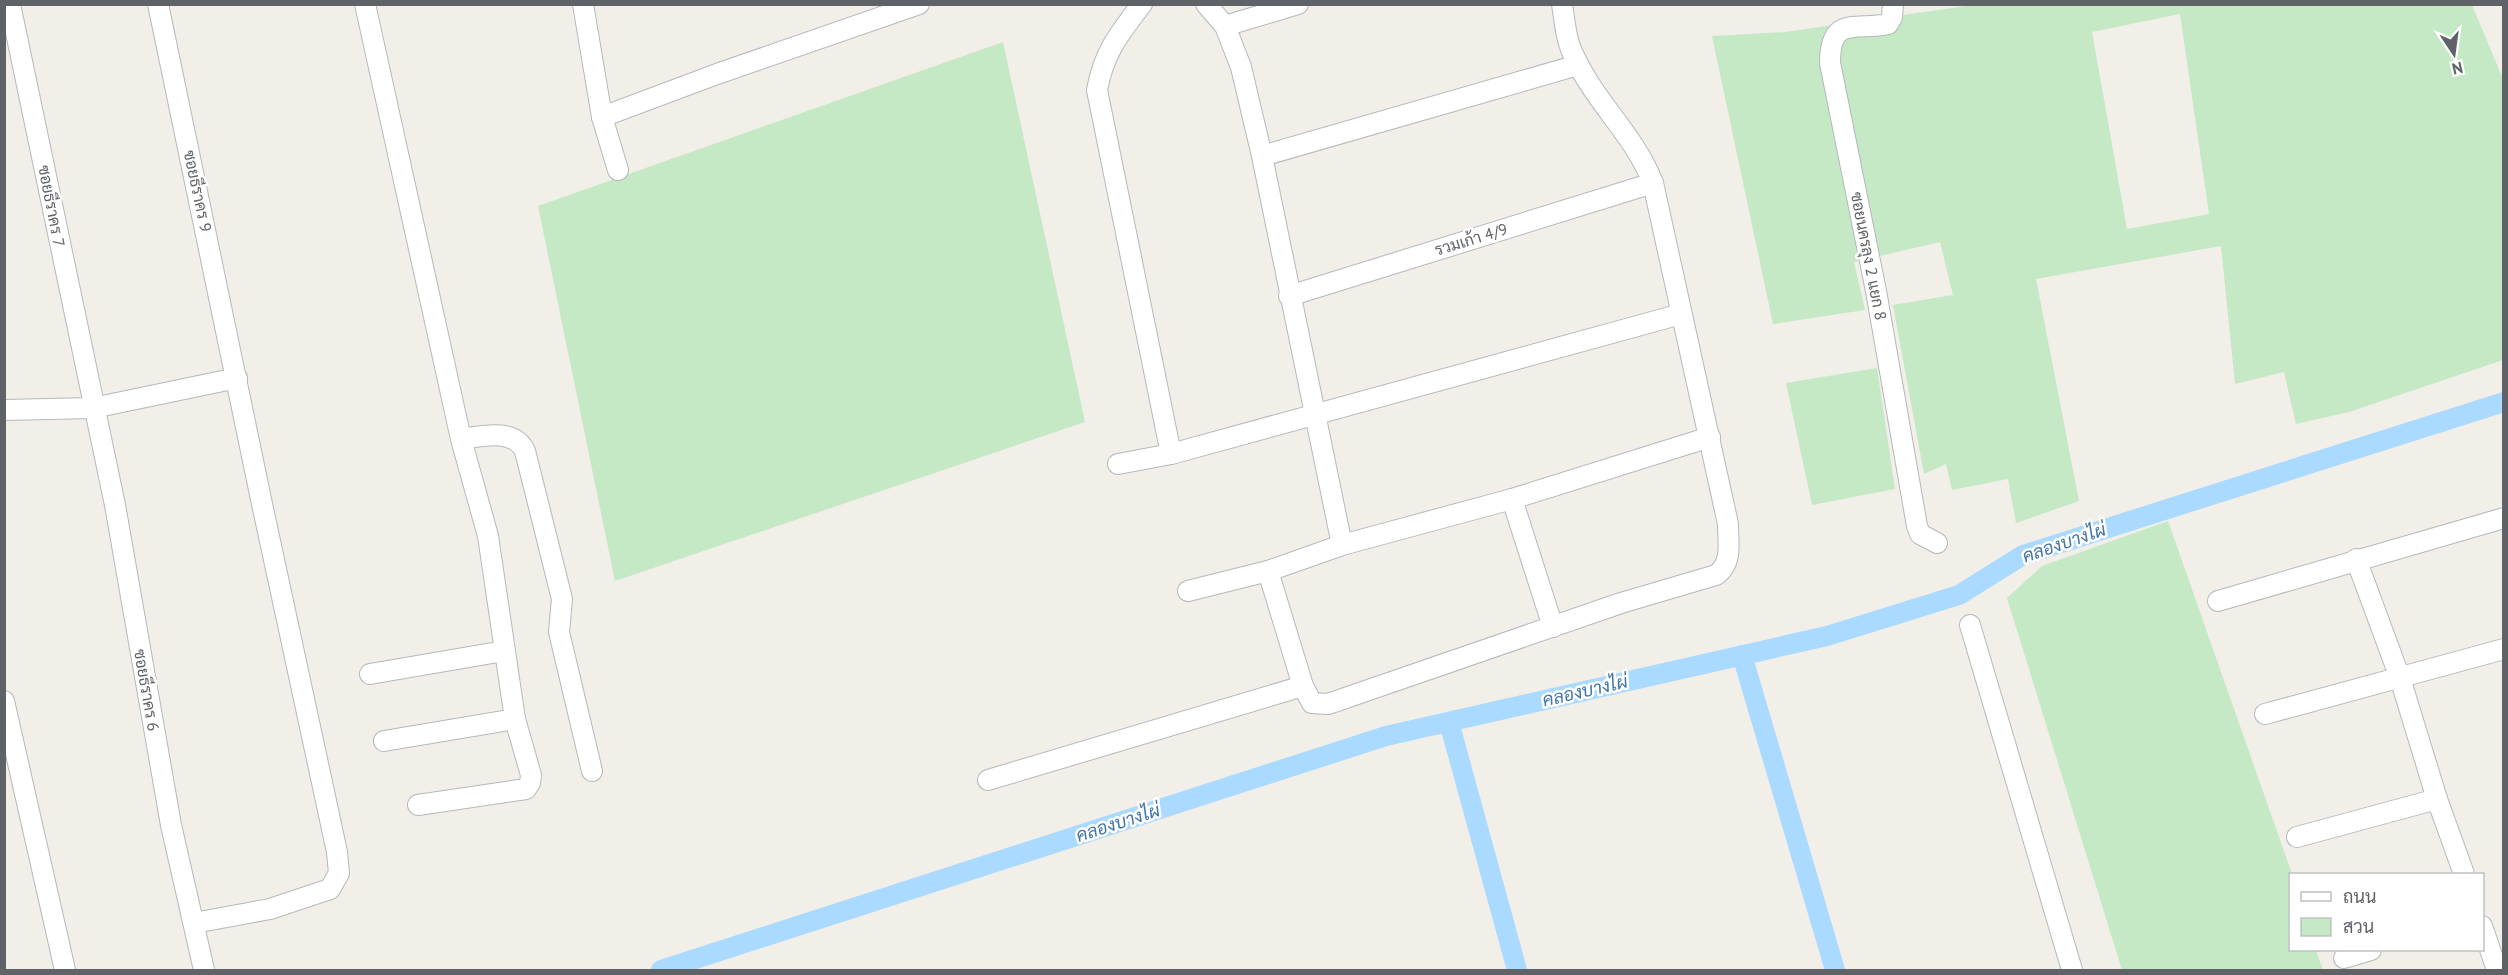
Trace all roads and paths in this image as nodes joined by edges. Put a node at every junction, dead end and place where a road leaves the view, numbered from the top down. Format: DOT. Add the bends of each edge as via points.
graph roads {
  1 [pos="10,4"];
  2 [pos="158,4"];
  3 [pos="365,4"];
  4 [pos="583,4"];
  5 [pos="919,4"];
  6 [pos="1142,4"];
  7 [pos="1206,4"];
  8 [pos="1298,4"];
  9 [pos="1562,4"];
  10 [pos="1893,4"];
  11 [pos="1225,26"];
  12 [pos="1578,65"];
  13 [pos="602,117"];
  14 [pos="1262,156"];
  15 [pos="618,170"];
  16 [pos="1653,183"];
  17 [pos="1289,296"];
  18 [pos="1681,314"];
  19 [pos="237,378"];
  20 [pos="93,408"];
  21 [pos="4,410"];
  22 [pos="1314,416"];
  23 [pos="1710,437"];
  24 [pos="461,439"];
  25 [pos="1171,454"];
  26 [pos="1118,464"];
  27 [pos="1512,499"];
  28 [pos="2504,518"];
  29 [pos="1937,543"];
  30 [pos="1342,545"];
  31 [pos="2356,559"];
  32 [pos="1268,571"];
  33 [pos="1188,591"];
  34 [pos="2218,601"];
  35 [pos="1970,625"];
  36 [pos="1553,627"];
  37 [pos="2504,649"];
  38 [pos="504,651"];
  39 [pos="370,674"];
  40 [pos="2400,678"];
  41 [pos="1303,686"];
  42 [pos="4,701"];
  43 [pos="2265,714"];
  44 [pos="515,719"];
  45 [pos="384,741"];
  46 [pos="592,771"];
  47 [pos="988,780"];
  48 [pos="2437,799"];
  49 [pos="418,805"];
  50 [pos="2297,837"];
  51 [pos="2464,873"];
  52 [pos="194,923"];
  53 [pos="2484,933"];
  54 [pos="2367,951"];
  55 [pos="2344,957"];
  56 [pos="65,970"];
  57 [pos="204,970"];
  58 [pos="2072,970"];
  59 [pos="2497,970"];
  1 -- 20 [label="street, ซอยธีราคร 7"];
  2 -- 19 [label="street, ซอยธีราคร 9"];
  3 -- 24 [label="street"];
  4 -- 13 [label="street"];
  5 -- 13 [label="street"];
  6 -- 25 [label="street" via="1111,45 1096,90"];
  7 -- 11 [label="street"];
  8 -- 11 [label="street"];
  9 -- 12 [label="street" via="1567,37"];
  10 -- 29 [label="street, ซอยนครลุง 2 แยก 8" via="1888,24 1857,24 1842,30 1830,49 1830,63 1917,526 1920,534"];
  11 -- 14 [label="street" via="1240,67"];
  12 -- 14 [label="street"];
  12 -- 16 [label="street" via="1636,146"];
  13 -- 15 [label="street"];
  14 -- 17 [label="street"];
  16 -- 17 [label="street, รวมเก้า 4/9"];
  16 -- 18 [label="street"];
  17 -- 22 [label="street"];
  18 -- 22 [label="street"];
  18 -- 23 [label="street"];
  19 -- 20 [label="street"];
  19 -- 52 [label="street, ซอยธีราคร 9" via="339,873 330,889 270,909"];
  20 -- 21 [label="street"];
  20 -- 52 [label="street, ซอยธีราคร 6" via="115,505 171,825"];
  22 -- 25 [label="street"];
  22 -- 30 [label="street"];
  23 -- 27 [label="street"];
  23 -- 36 [label="street" via="1728,524 1725,568 1716,575"];
  24 -- 38 [label="street" via="488,536"];
  24 -- 46 [label="street" via="509,437 525,451 562,599 559,632"];
  25 -- 26 [label="street"];
  27 -- 30 [label="street"];
  27 -- 36 [label="street"];
  28 -- 31 [label="street"];
  30 -- 32 [label="street"];
  31 -- 34 [label="street"];
  31 -- 40 [label="street"];
  32 -- 33 [label="street"];
  32 -- 41 [label="street"];
  35 -- 58 [label="street"];
  36 -- 41 [label="street" via="1328,704 1312,703"];
  37 -- 40 [label="street"];
  38 -- 39 [label="street"];
  38 -- 44 [label="street"];
  40 -- 43 [label="street"];
  40 -- 48 [label="street"];
  41 -- 47 [label="street"];
  42 -- 56 [label="street"];
  44 -- 45 [label="street"];
  44 -- 49 [label="street" via="531,775 528,788"];
  48 -- 50 [label="street"];
  48 -- 51 [label="street"];
  52 -- 57 [label="street, ซอยธีราคร 6"];
  53 -- 59 [label="street"];
  54 -- 55 [label="street"];
}
